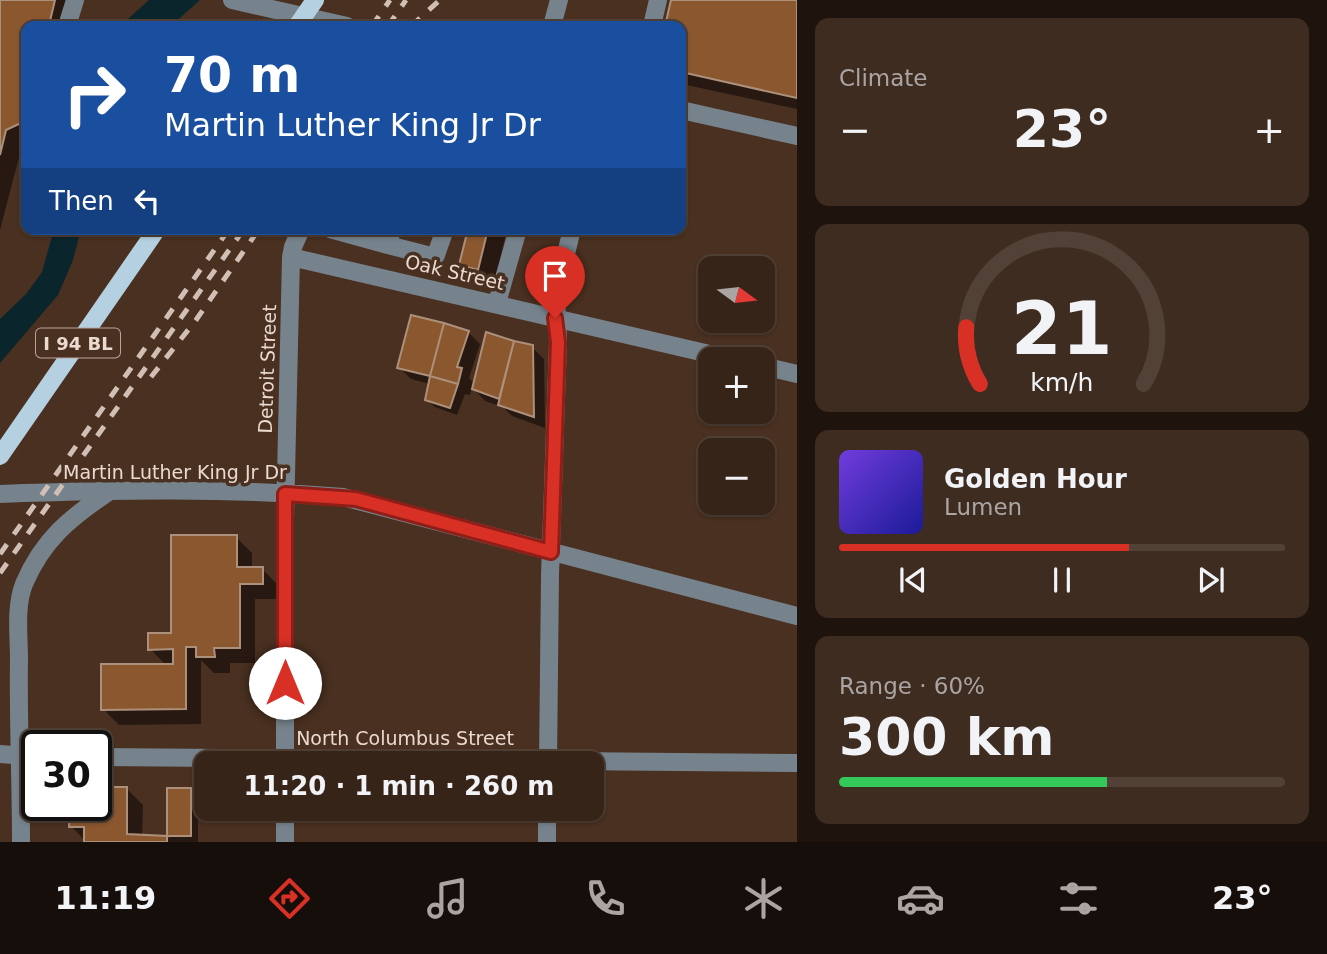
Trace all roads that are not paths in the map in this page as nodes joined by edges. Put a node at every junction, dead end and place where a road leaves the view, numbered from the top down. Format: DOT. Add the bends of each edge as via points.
graph roads {
  1 [pos="75,0"];
  2 [pos="233,0"];
  3 [pos="315,0"];
  4 [pos="559,0"];
  5 [pos="658,0"];
  6 [pos="69,21"];
  7 [pos="300,21"];
  8 [pos="556,21"];
  9 [pos="653,21"];
  10 [pos="686,111"];
  11 [pos="797,136"];
  12 [pos="153,235"];
  13 [pos="298,235"];
  14 [pos="443,235"];
  15 [pos="516,235"];
  16 [pos="571,235"];
  17 [pos="390,237"];
  18 [pos="291,257"];
  19 [pos="497,303"];
  20 [pos="555,318"];
  21 [pos="698,351"];
  22 [pos="775,369"];
  23 [pos="797,374"];
  24 [pos="0,456"];
  25 [pos="110,491"];
  26 [pos="0,494"];
  27 [pos="285,494"];
  28 [pos="551,552"];
  29 [pos="797,617"];
  30 [pos="21,741"];
  31 [pos="285,751"];
  32 [pos="548,751"];
  33 [pos="0,754"];
  34 [pos="21,755"];
  35 [pos="112,757"];
  36 [pos="194,759"];
  37 [pos="604,762"];
  38 [pos="797,763"];
  39 [pos="23,821"];
  40 [pos="285,821"];
  41 [pos="547,821"];
  42 [pos="21,842"];
  43 [pos="285,842"];
  44 [pos="547,842"];
  1 -- 6 [label="street"];
  2 -- 7 [label="street"];
  3 -- 7 [label="main road"];
  4 -- 8 [label="street"];
  5 -- 9 [label="street"];
  10 -- 11 [label="street"];
  12 -- 24 [label="main road, I 94 BL"];
  13 -- 18 [label="street, Detroit Street"];
  14 -- 17 [label="street" via="436,255"];
  15 -- 19 [label="street"];
  16 -- 20 [label="street"];
  18 -- 19 [label="street, Oak Street"];
  18 -- 27 [label="street, Detroit Street"];
  19 -- 20 [label="street, Oak Street"];
  20 -- 21 [label="street, Oak Street"];
  20 -- 28 [label="street"];
  22 -- 23 [label="street"];
  25 -- 26 [label="street, Martin Luther King Jr Dr"];
  25 -- 27 [label="street, Martin Luther King Jr Dr"];
  25 -- 30 [label="street" via="55,534 19,600"];
  27 -- 28 [label="street, Martin Luther King Jr Dr" via="356,499"];
  27 -- 31 [label="street, Detroit Street"];
  28 -- 29 [label="street, Martin Luther King Jr Dr"];
  28 -- 32 [label="street"];
  33 -- 34 [label="street"];
  35 -- 36 [label="street, North Columbus Street"];
  37 -- 38 [label="street, North Columbus Street"];
  39 -- 42 [label="street"];
  40 -- 43 [label="street"];
  41 -- 44 [label="street"];
}
